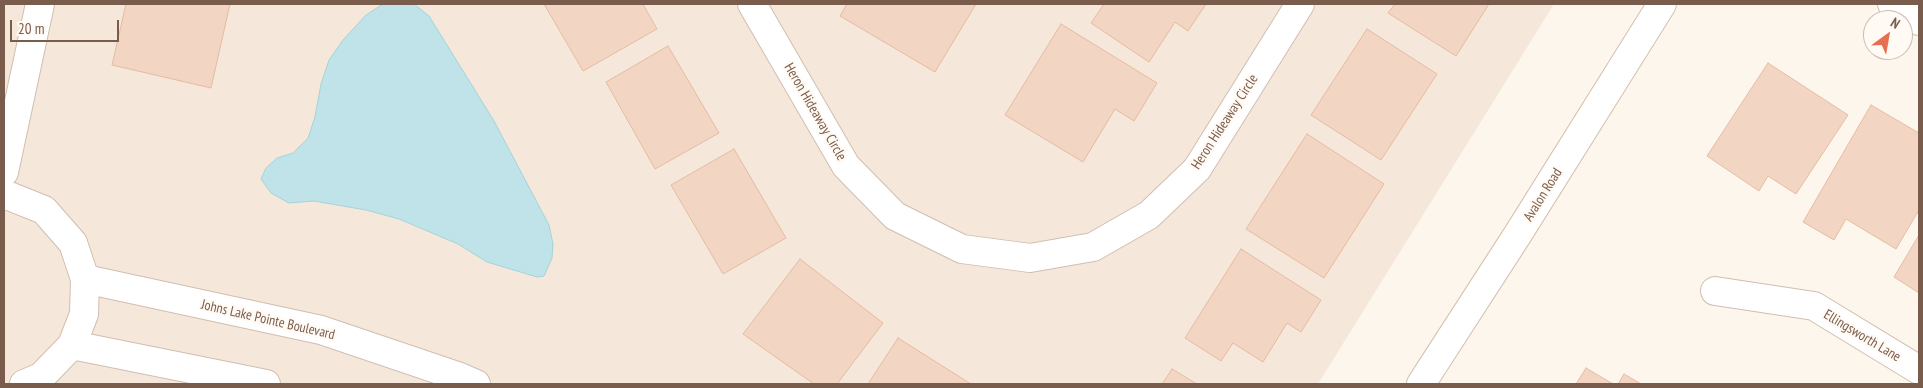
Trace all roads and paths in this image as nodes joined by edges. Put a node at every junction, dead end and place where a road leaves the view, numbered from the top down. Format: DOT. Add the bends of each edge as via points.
graph roads {
  1 [pos="40,4"];
  2 [pos="752,4"];
  3 [pos="1300,4"];
  4 [pos="1662,4"];
  5 [pos="1892,4"];
  6 [pos="1919,20"];
  7 [pos="4,172"];
  8 [pos="4,194"];
  9 [pos="85,280"];
  10 [pos="1715,291"];
  11 [pos="72,345"];
  12 [pos="1919,370"];
  13 [pos="24,384"];
  14 [pos="266,384"];
  15 [pos="476,384"];
  16 [pos="1421,384"];
  1 -- 7 [label="street"];
  2 -- 3 [label="street, Heron Hideaway Circle" via="846,166 895,216 962,249 1030,258 1093,247 1150,214 1197,169"];
  4 -- 16 [label="street, Avalon Road"];
  5 -- 6 [label="street"];
  8 -- 9 [label="street" via="44,210 73,242"];
  9 -- 11 [label="street" via="84,314"];
  9 -- 15 [label="street, Johns Lake Pointe Boulevard" via="321,330"];
  10 -- 12 [label="street, Ellingsworth Lane" via="1814,306"];
  11 -- 13 [label="street" via="41,377"];
  11 -- 14 [label="street"];
}
